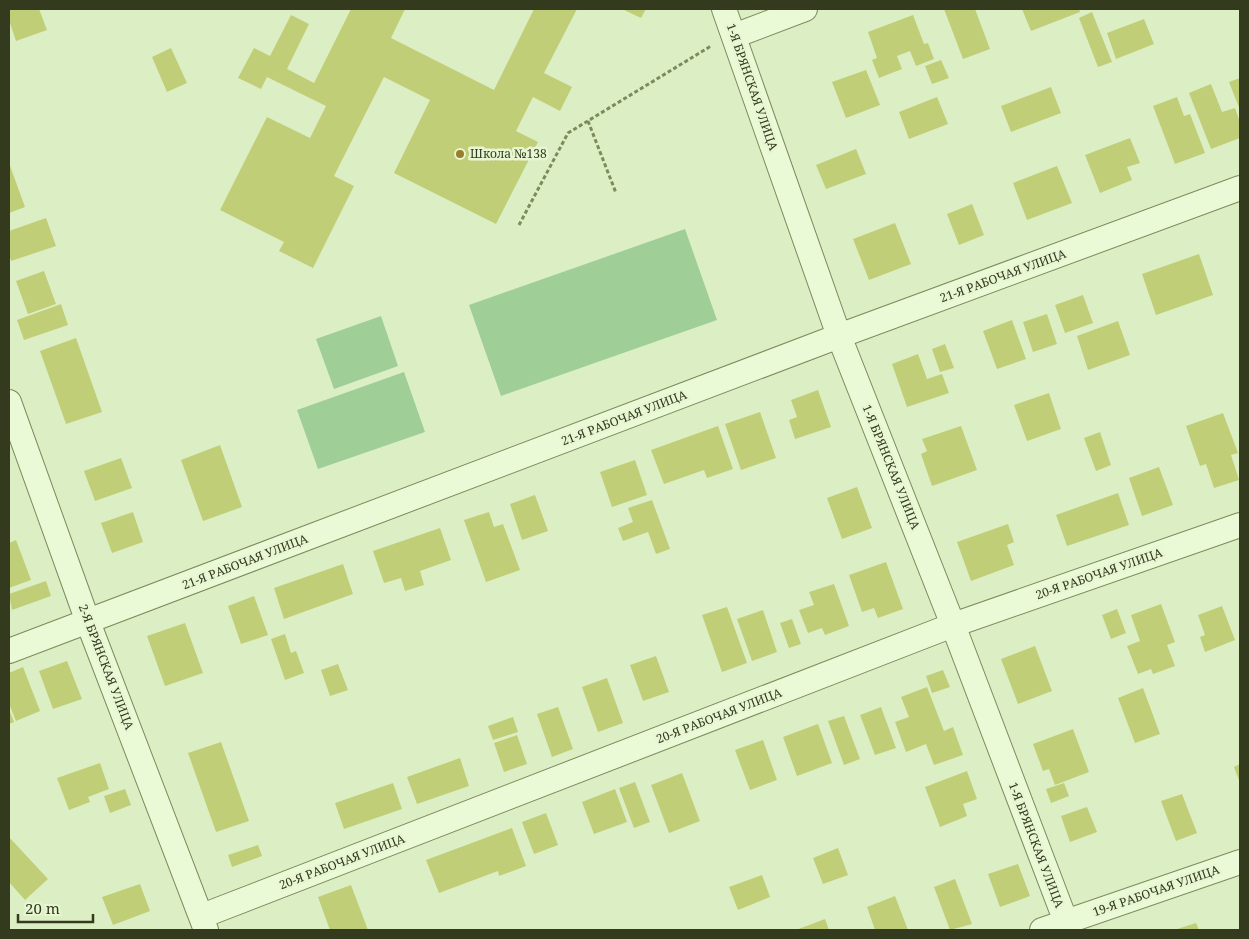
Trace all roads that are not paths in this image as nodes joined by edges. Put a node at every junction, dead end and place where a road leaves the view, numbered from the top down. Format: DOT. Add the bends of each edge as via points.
graph roads {
  1 [pos="724,9"];
  2 [pos="805,9"];
  3 [pos="734,36"];
  4 [pos="1240,188"];
  5 [pos="839,336"];
  6 [pos="9,402"];
  7 [pos="1240,525"];
  8 [pos="88,622"];
  9 [pos="953,625"];
  10 [pos="9,651"];
  11 [pos="1240,862"];
  12 [pos="1066,922"];
  13 [pos="204,923"];
  14 [pos="1042,930"];
  1 -- 3 [label="street, 1-Я БРЯНСКАЯ УЛИЦА"];
  2 -- 3 [label="street"];
  3 -- 5 [label="street, 1-Я БРЯНСКАЯ УЛИЦА"];
  4 -- 5 [label="street, 21-Я РАБОЧАЯ УЛИЦА"];
  5 -- 8 [label="street, 21-Я РАБОЧАЯ УЛИЦА"];
  5 -- 9 [label="street, 1-Я БРЯНСКАЯ УЛИЦА"];
  6 -- 8 [label="street, 2-Я БРЯНСКАЯ УЛИЦА"];
  7 -- 9 [label="street, 20-Я РАБОЧАЯ УЛИЦА"];
  8 -- 10 [label="street, 21-Я РАБОЧАЯ УЛИЦА"];
  8 -- 13 [label="street, 2-Я БРЯНСКАЯ УЛИЦА"];
  9 -- 12 [label="street, 1-Я БРЯНСКАЯ УЛИЦА"];
  9 -- 13 [label="street, 20-Я РАБОЧАЯ УЛИЦА"];
  11 -- 12 [label="street, 19-Я РАБОЧАЯ УЛИЦА"];
  12 -- 14 [label="street, 19-Я РАБОЧАЯ УЛИЦА"];
}
